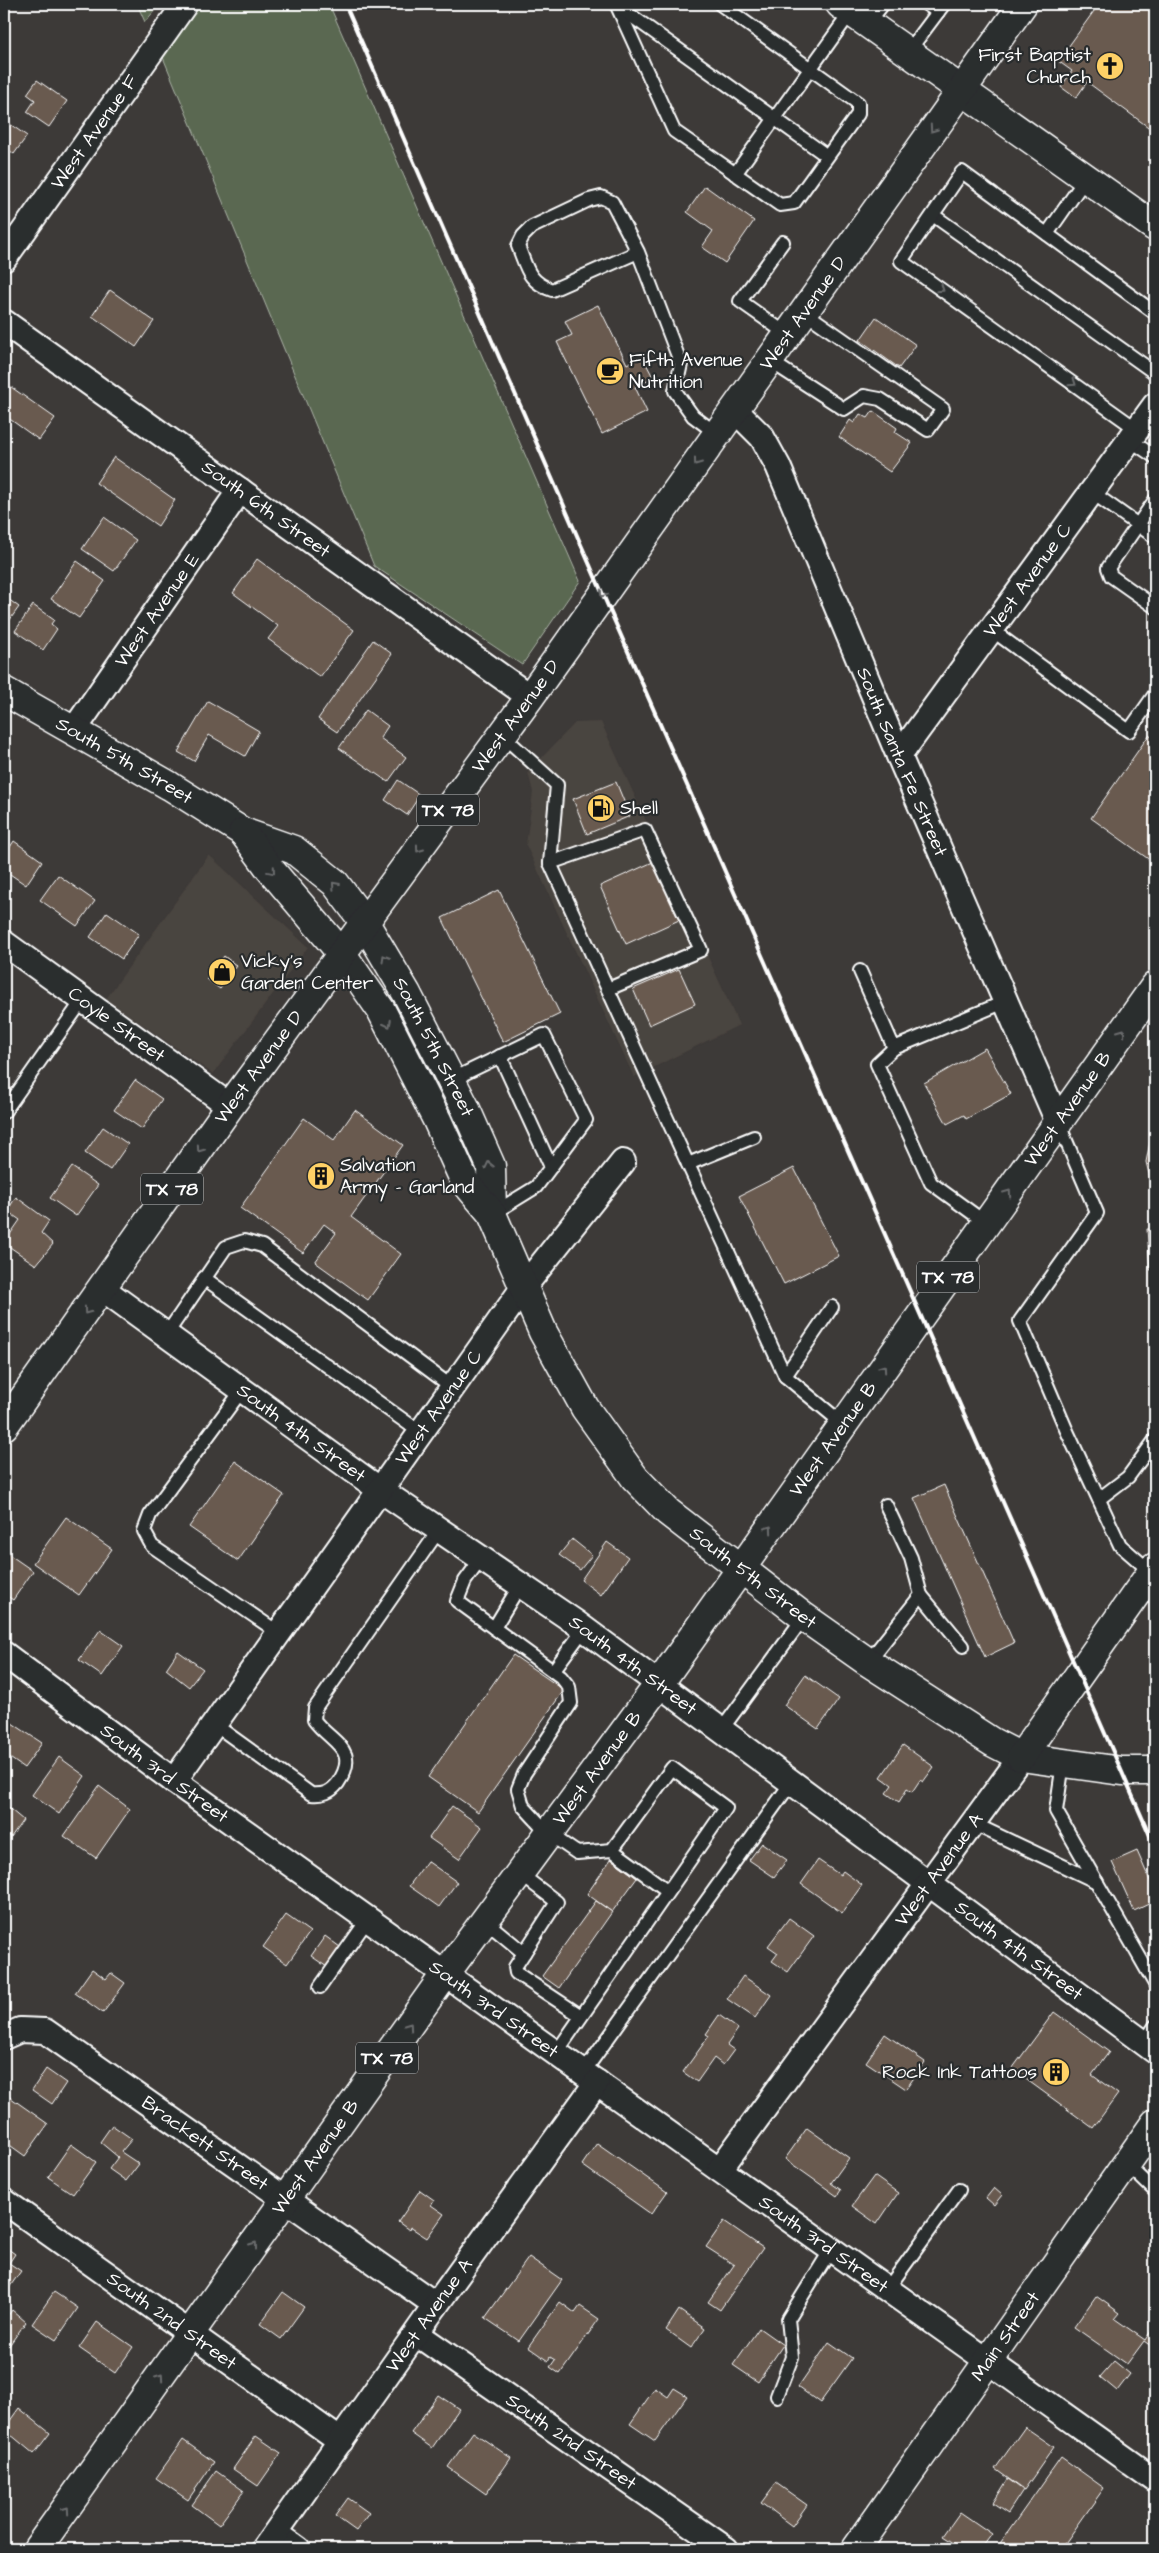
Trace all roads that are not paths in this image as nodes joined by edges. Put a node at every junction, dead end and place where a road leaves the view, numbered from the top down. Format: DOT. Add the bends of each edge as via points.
graph roads {
  1 [pos="186,4"];
  2 [pos="720,4"];
  3 [pos="926,4"];
  4 [pos="1023,4"];
  5 [pos="617,5"];
  6 [pos="941,8"];
  7 [pos="860,11"];
  8 [pos="908,52"];
  9 [pos="810,69"];
  10 [pos="961,90"];
  11 [pos="775,119"];
  12 [pos="827,156"];
  13 [pos="735,174"];
  14 [pos="1086,178"];
  15 [pos="933,215"];
  16 [pos="1155,227"];
  17 [pos="1047,234"];
  18 [pos="783,242"];
  19 [pos="638,252"];
  20 [pos="4,259"];
  21 [pos="804,312"];
  22 [pos="1155,313"];
  23 [pos="4,322"];
  24 [pos="788,335"];
  25 [pos="770,361"];
  26 [pos="1155,373"];
  27 [pos="1155,405"];
  28 [pos="735,410"];
  29 [pos="717,434"];
  30 [pos="1134,435"];
  31 [pos="1155,458"];
  32 [pos="240,490"];
  33 [pos="1093,493"];
  34 [pos="1155,500"];
  35 [pos="1137,524"];
  36 [pos="1155,537"];
  37 [pos="1155,607"];
  38 [pos="992,630"];
  39 [pos="4,691"];
  40 [pos="1155,694"];
  41 [pos="530,697"];
  42 [pos="74,730"];
  43 [pos="502,735"];
  44 [pos="900,756"];
  45 [pos="242,832"];
  46 [pos="550,863"];
  47 [pos="365,923"];
  48 [pos="4,943"];
  49 [pos="342,954"];
  50 [pos="860,971"];
  51 [pos="1155,986"];
  52 [pos="608,989"];
  53 [pos="1007,1001"];
  54 [pos="82,1002"];
  55 [pos="894,1048"];
  56 [pos="500,1056"];
  57 [pos="451,1080"];
  58 [pos="230,1106"];
  59 [pos="4,1112"];
  60 [pos="1058,1122"];
  61 [pos="754,1137"];
  62 [pos="623,1162"];
  63 [pos="688,1164"];
  64 [pos="551,1167"];
  65 [pos="492,1214"];
  66 [pos="986,1224"];
  67 [pos="204,1278"];
  68 [pos="523,1288"];
  69 [pos="103,1289"];
  70 [pos="832,1307"];
  71 [pos="166,1335"];
  72 [pos="785,1376"];
  73 [pos="452,1387"];
  74 [pos="242,1390"];
  75 [pos="843,1424"];
  76 [pos="4,1426"];
  77 [pos="420,1432"];
  78 [pos="1155,1440"];
  79 [pos="379,1489"];
  80 [pos="1099,1499"];
  81 [pos="886,1505"];
  82 [pos="439,1530"];
  83 [pos="481,1559"];
  84 [pos="740,1569"];
  85 [pos="1153,1569"];
  86 [pos="520,1585"];
  87 [pos="921,1595"];
  88 [pos="804,1617"];
  89 [pos="494,1628"];
  90 [pos="584,1629"];
  91 [pos="279,1633"];
  92 [pos="963,1646"];
  93 [pos="4,1654"];
  94 [pos="868,1662"];
  95 [pos="553,1671"];
  96 [pos="658,1684"];
  97 [pos="214,1724"];
  98 [pos="722,1729"];
  99 [pos="1021,1756"];
  100 [pos="1063,1762"];
  101 [pos="1155,1771"];
  102 [pos="174,1780"];
  103 [pos="791,1783"];
  104 [pos="972,1823"];
  105 [pos="548,1833"];
  106 [pos="612,1850"];
  107 [pos="519,1873"];
  108 [pos="929,1882"];
  109 [pos="1097,1882"];
  110 [pos="668,1891"];
  111 [pos="368,1919"];
  112 [pos="484,1920"];
  113 [pos="524,1952"];
  114 [pos="446,1973"];
  115 [pos="1155,1984"];
  116 [pos="320,1987"];
  117 [pos="581,2016"];
  118 [pos="4,2038"];
  119 [pos="1152,2040"];
  120 [pos="556,2053"];
  121 [pos="590,2077"];
  122 [pos="1155,2123"];
  123 [pos="1127,2164"];
  124 [pos="720,2169"];
  125 [pos="960,2190"];
  126 [pos="1155,2191"];
  127 [pos="4,2201"];
  128 [pos="285,2202"];
  129 [pos="832,2248"];
  130 [pos="888,2288"];
  131 [pos="436,2305"];
  132 [pos="417,2334"];
  133 [pos="189,2335"];
  134 [pos="988,2360"];
  135 [pos="777,2396"];
  136 [pos="341,2441"];
  137 [pos="1155,2480"];
  138 [pos="270,2541"];
  139 [pos="860,2548"];
  140 [pos="37,2549"];
  141 [pos="298,2549"];
  142 [pos="726,2549"];
  1 -- 20 [label="street, West Avenue F"];
  2 -- 9 [label="lane"];
  3 -- 6 [label="lane"];
  4 -- 10 [label="main road, West Avenue D / TX 78"];
  5 -- 11 [label="lane"];
  5 -- 13 [label="lane" via="674,131"];
  6 -- 8 [label="lane"];
  7 -- 8 [label="main road"];
  7 -- 9 [label="lane"];
  8 -- 10 [label="main road"];
  9 -- 11 [label="lane"];
  9 -- 12 [label="lane" via="858,103 858,114"];
  10 -- 14 [label="main road"];
  10 -- 21 [label="main road, West Avenue D / TX 78, one-way"];
  11 -- 12 [label="lane"];
  11 -- 13 [label="lane"];
  12 -- 13 [label="lane" via="794,203 780,205"];
  14 -- 16 [label="main road"];
  14 -- 17 [label="lane"];
  15 -- 17 [label="lane" via="962,172"];
  15 -- 26 [label="lane"];
  15 -- 30 [label="lane, one-way" via="901,261"];
  17 -- 22 [label="lane"];
  18 -- 24 [label="lane" via="740,301"];
  19 -- 19 [label="lane" via="612,202 601,198 589,200 532,227 518,246 531,278 552,290"];
  19 -- 29 [label="lane" via="681,364 675,391 693,416"];
  21 -- 24 [label="main road, West Avenue D / TX 78"];
  21 -- 25 [label="lane" via="943,408 928,430 880,399 864,396 844,409"];
  23 -- 32 [label="street, South 6th Street"];
  24 -- 25 [label="main road, West Avenue D / TX 78"];
  25 -- 28 [label="main road, West Avenue D / TX 78"];
  27 -- 30 [label="street, West Avenue C"];
  28 -- 29 [label="main road, West Avenue D / TX 78"];
  28 -- 44 [label="street, South Santa Fe Street" via="762,437 778,466"];
  29 -- 41 [label="main road, West Avenue D / TX 78, one-way"];
  30 -- 31 [label="lane"];
  30 -- 33 [label="street, West Avenue C"];
  32 -- 41 [label="street, South 6th Street"];
  32 -- 42 [label="street, West Avenue E"];
  33 -- 35 [label="lane"];
  33 -- 38 [label="street, West Avenue C"];
  34 -- 35 [label="lane"];
  35 -- 36 [label="lane"];
  35 -- 37 [label="lane" via="1108,568 1111,576"];
  38 -- 40 [label="lane" via="1129,731"];
  38 -- 44 [label="street, West Avenue C"];
  39 -- 42 [label="main road, South 5th Street"];
  41 -- 43 [label="main road, West Avenue D / TX 78"];
  42 -- 45 [label="main road, South 5th Street"];
  43 -- 46 [label="lane" via="557,785"];
  43 -- 47 [label="main road, West Avenue D / TX 78, one-way"];
  44 -- 53 [label="street, South Santa Fe Street"];
  47 -- 45 [label="main road, South 5th Street, one-way" via="335,882 294,850"];
  45 -- 49 [label="main road, South 5th Street, one-way"];
  46 -- 52 [label="lane"];
  46 -- 52 [label="lane" via="645,830 697,941 700,950"];
  47 -- 49 [label="main road, West Avenue D / TX 78"];
  57 -- 47 [label="main road, South 5th Street, one-way" via="407,994"];
  48 -- 54 [label="street, Coyle Street"];
  49 -- 58 [label="main road, West Avenue D / TX 78"];
  49 -- 65 [label="main road, South 5th Street, one-way" via="380,1010 437,1120 464,1182"];
  50 -- 55 [label="lane"];
  60 -- 51 [label="main road, West Avenue B / TX 78, one-way"];
  52 -- 63 [label="lane"];
  53 -- 55 [label="lane"];
  53 -- 60 [label="street, South Santa Fe Street"];
  54 -- 58 [label="street, Coyle Street"];
  54 -- 59 [label="lane"];
  55 -- 66 [label="lane" via="877,1064 931,1183"];
  56 -- 57 [label="lane"];
  56 -- 64 [label="lane"];
  56 -- 64 [label="lane" via="544,1035 586,1120"];
  65 -- 57 [label="main road, South 5th Street, one-way" via="491,1166"];
  58 -- 69 [label="main road, West Avenue D / TX 78, one-way"];
  66 -- 60 [label="main road, West Avenue B / TX 78, one-way"];
  60 -- 80 [label="lane" via="1097,1213 1020,1321"];
  61 -- 63 [label="lane"];
  62 -- 68 [label="street, West Avenue C"];
  63 -- 72 [label="lane"];
  64 -- 65 [label="lane" via="536,1187"];
  65 -- 68 [label="main road, South 5th Street"];
  75 -- 66 [label="main road, West Avenue B / TX 78, one-way"];
  67 -- 71 [label="lane"];
  67 -- 73 [label="lane" via="226,1247 244,1241 262,1246"];
  67 -- 77 [label="lane"];
  68 -- 73 [label="street, West Avenue C"];
  68 -- 84 [label="main road, South 5th Street" via="585,1408 635,1478 668,1512"];
  69 -- 71 [label="street, South 4th Street"];
  69 -- 76 [label="main road, West Avenue D / TX 78, one-way"];
  70 -- 72 [label="lane"];
  71 -- 74 [label="street, South 4th Street"];
  72 -- 75 [label="lane"];
  73 -- 77 [label="street, West Avenue C"];
  74 -- 79 [label="street, South 4th Street"];
  74 -- 91 [label="lane" via="150,1515 144,1531 152,1546"];
  84 -- 75 [label="main road, West Avenue B / TX 78, one-way"];
  77 -- 79 [label="street, West Avenue C"];
  78 -- 80 [label="lane" via="1128,1478"];
  79 -- 82 [label="street, South 4th Street"];
  79 -- 91 [label="street, West Avenue C"];
  80 -- 85 [label="lane" via="1120,1544"];
  81 -- 87 [label="lane" via="911,1558"];
  82 -- 83 [label="street, South 4th Street"];
  82 -- 97 [label="lane" via="315,1708 314,1720 322,1731 342,1746 347,1759 345,1772 334,1787 324,1795 311,1794"];
  83 -- 86 [label="street, South 4th Street"];
  83 -- 89 [label="lane" via="465,1581 457,1601"];
  84 -- 88 [label="main road, South 5th Street"];
  84 -- 96 [label="main road, West Avenue B / TX 78"];
  85 -- 99 [label="main road, West Avenue A"];
  86 -- 89 [label="lane"];
  86 -- 90 [label="street, South 4th Street"];
  87 -- 92 [label="lane"];
  87 -- 94 [label="lane"];
  88 -- 94 [label="main road, South 5th Street"];
  88 -- 98 [label="lane"];
  89 -- 95 [label="lane"];
  90 -- 95 [label="lane"];
  90 -- 96 [label="street, South 4th Street"];
  91 -- 97 [label="street, West Avenue C"];
  93 -- 102 [label="street, South 3rd Street"];
  94 -- 99 [label="main road, South 5th Street" via="992,1742"];
  95 -- 105 [label="lane" via="569,1687 571,1704 524,1774 518,1789 523,1806"];
  96 -- 98 [label="street, South 4th Street"];
  96 -- 105 [label="main road, West Avenue B / TX 78"];
  97 -- 102 [label="street, West Avenue C"];
  98 -- 103 [label="street, South 4th Street"];
  99 -- 100 [label="main road, South 5th Street"];
  99 -- 104 [label="street, West Avenue A"];
  100 -- 101 [label="main road, South 5th Street" via="1122,1771"];
  100 -- 109 [label="lane" via="1056,1811"];
  102 -- 111 [label="street, South 3rd Street"];
  103 -- 108 [label="street, South 4th Street"];
  103 -- 121 [label="lane"];
  104 -- 108 [label="street, West Avenue A"];
  104 -- 109 [label="lane"];
  105 -- 106 [label="lane" via="577,1853"];
  105 -- 107 [label="main road, West Avenue B / TX 78"];
  106 -- 110 [label="lane"];
  106 -- 110 [label="lane" via="672,1768 726,1808"];
  107 -- 112 [label="main road, West Avenue B / TX 78"];
  107 -- 113 [label="lane" via="557,1902"];
  108 -- 119 [label="street, South 4th Street"];
  108 -- 124 [label="street, West Avenue A"];
  109 -- 115 [label="lane"];
  110 -- 117 [label="lane"];
  111 -- 114 [label="street, South 3rd Street"];
  111 -- 116 [label="lane"];
  112 -- 113 [label="lane"];
  112 -- 114 [label="main road, West Avenue B / TX 78"];
  113 -- 117 [label="lane" via="515,1967 516,1973"];
  114 -- 120 [label="street, South 3rd Street"];
  128 -- 114 [label="main road, West Avenue B / TX 78, one-way"];
  117 -- 120 [label="lane"];
  118 -- 128 [label="street, Brackett Street" via="20,2030 45,2031"];
  120 -- 121 [label="street, South 3rd Street"];
  121 -- 124 [label="street, South 3rd Street"];
  121 -- 131 [label="street, West Avenue A"];
  122 -- 123 [label="main road, Main Street"];
  123 -- 126 [label="lane"];
  123 -- 134 [label="main road, Main Street"];
  124 -- 129 [label="street, South 3rd Street"];
  125 -- 130 [label="lane"];
  127 -- 133 [label="street, South 2nd Street"];
  128 -- 131 [label="street, Brackett Street"];
  133 -- 128 [label="main road, West Avenue B / TX 78, one-way"];
  129 -- 130 [label="street, South 3rd Street"];
  129 -- 135 [label="lane" via="788,2319 792,2357"];
  130 -- 134 [label="street, South 3rd Street"];
  131 -- 132 [label="street, West Avenue A"];
  132 -- 136 [label="street, West Avenue A"];
  132 -- 142 [label="street, South 2nd Street"];
  133 -- 136 [label="street, South 2nd Street"];
  140 -- 133 [label="main road, West Avenue B / TX 78, one-way"];
  134 -- 137 [label="street, South 3rd Street"];
  134 -- 139 [label="main road, Main Street"];
  136 -- 138 [label="street, West Avenue A"];
  138 -- 141 [label="street"];
}
